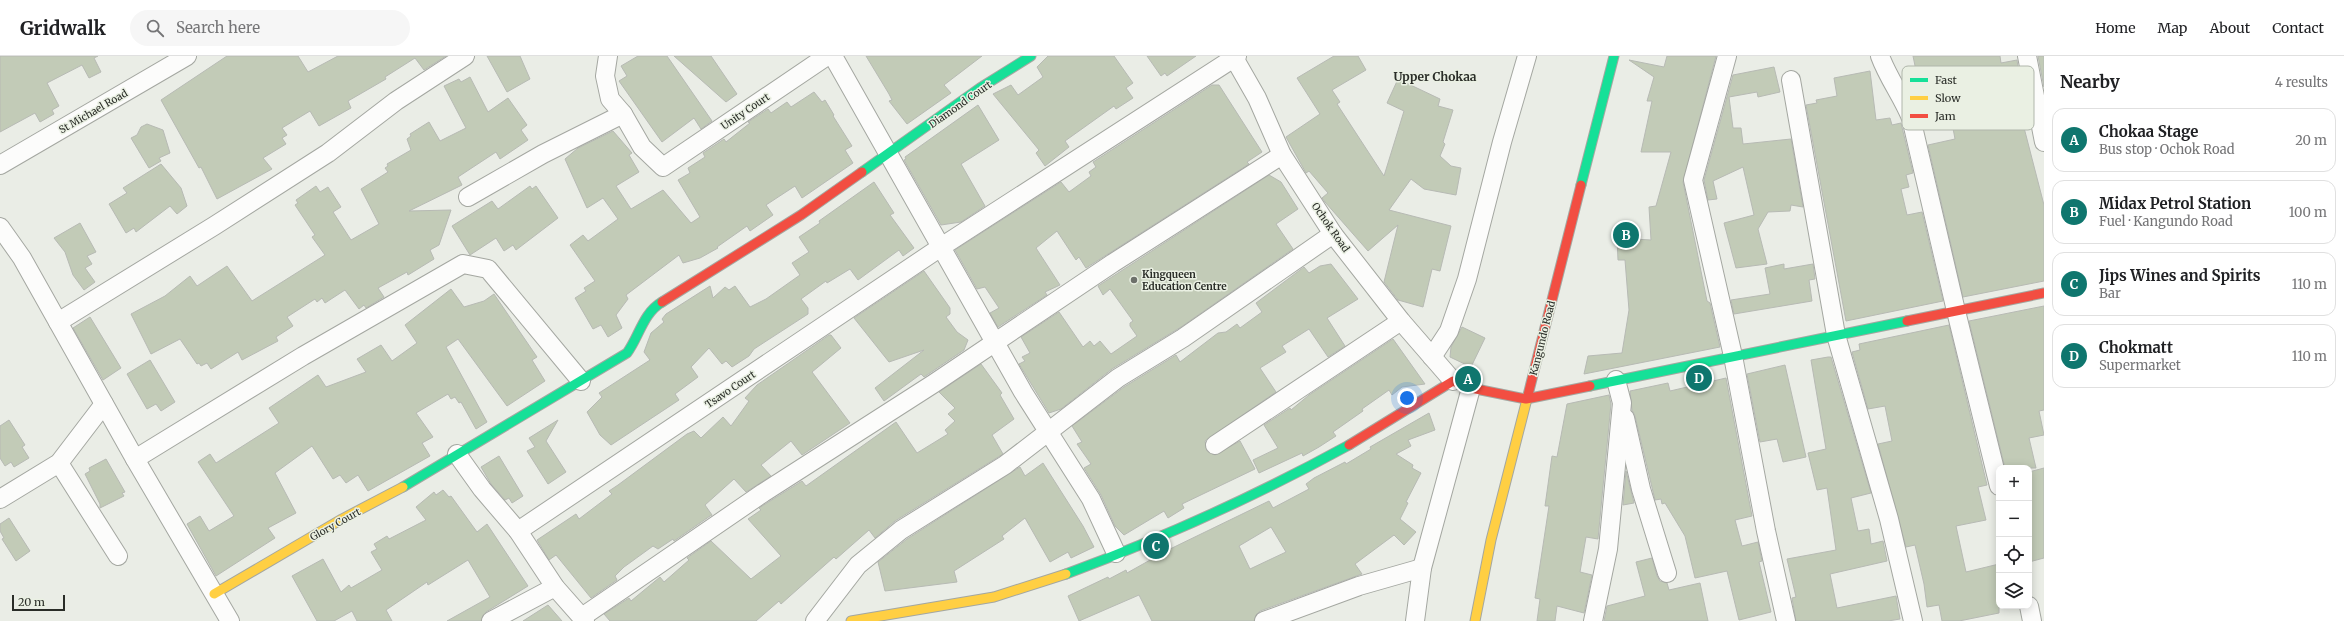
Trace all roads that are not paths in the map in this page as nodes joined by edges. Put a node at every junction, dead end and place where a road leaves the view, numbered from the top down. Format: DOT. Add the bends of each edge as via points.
graph roads {
  1 [pos="186,56"];
  2 [pos="465,56"];
  3 [pos="608,56"];
  4 [pos="827,56"];
  5 [pos="833,56"];
  6 [pos="1031,56"];
  7 [pos="1527,56"];
  8 [pos="1614,56"];
  9 [pos="1727,56"];
  10 [pos="1880,56"];
  11 [pos="2028,56"];
  12 [pos="1235,57"];
  13 [pos="2030,66"];
  14 [pos="1791,80"];
  15 [pos="2034,88"];
  16 [pos="1902,96"];
  17 [pos="623,114"];
  18 [pos="1914,130"];
  19 [pos="2044,142"];
  20 [pos="890,154"];
  21 [pos="1282,155"];
  22 [pos="0,165"];
  23 [pos="468,197"];
  24 [pos="0,227"];
  25 [pos="1333,234"];
  26 [pos="941,247"];
  27 [pos="2044,293"];
  28 [pos="1956,311"];
  29 [pos="1401,321"];
  30 [pos="58,322"];
  31 [pos="1836,335"];
  32 [pos="996,342"];
  33 [pos="1733,356"];
  34 [pos="1432,357"];
  35 [pos="1616,380"];
  36 [pos="581,381"];
  37 [pos="1453,381"];
  38 [pos="1470,388"];
  39 [pos="1526,399"];
  40 [pos="1622,403"];
  41 [pos="104,404"];
  42 [pos="1049,432"];
  43 [pos="1216,446"];
  44 [pos="457,454"];
  45 [pos="135,459"];
  46 [pos="59,463"];
  47 [pos="1996,474"];
  48 [pos="0,499"];
  49 [pos="518,531"];
  50 [pos="1116,553"];
  51 [pos="118,556"];
  52 [pos="1422,568"];
  53 [pos="1667,573"];
  54 [pos="555,587"];
  55 [pos="214,594"];
  56 [pos="2030,609"];
  57 [pos="584,619"];
  58 [pos="230,621"];
  59 [pos="491,621"];
  60 [pos="815,621"];
  61 [pos="851,621"];
  62 [pos="1264,621"];
  63 [pos="1415,621"];
  64 [pos="1475,621"];
  65 [pos="1593,621"];
  66 [pos="1786,621"];
  67 [pos="1913,621"];
  68 [pos="2032,621"];
  1 -- 22 [label="street, St Michael Road"];
  2 -- 30 [label="street" via="396,100 328,153"];
  3 -- 17 [label="street" via="605,76 610,99"];
  4 -- 17 [label="street, Unity Court" via="663,167 642,147"];
  5 -- 20 [label="street"];
  6 -- 20 [label="main road, Diamond Court" via="980,88"];
  7 -- 34 [label="street" via="1467,279 1449,331"];
  8 -- 39 [label="main road, Kangundo Road"];
  9 -- 33 [label="street" via="1693,180"];
  10 -- 16 [label="street" via="1888,77"];
  11 -- 13 [label="street"];
  12 -- 21 [label="street, Ochok Road" via="1257,98"];
  12 -- 26 [label="street, Tsavo Court"];
  14 -- 31 [label="street"];
  15 -- 19 [label="street"];
  17 -- 23 [label="street" via="543,154"];
  18 -- 28 [label="street"];
  20 -- 26 [label="street"];
  20 -- 36 [label="main road, Diamond Court" via="801,215 657,305 640,327 636,342 627,353"];
  21 -- 25 [label="street, Ochok Road"];
  21 -- 32 [label="street" via="1113,263"];
  24 -- 30 [label="street" via="22,258"];
  25 -- 29 [label="street, Ochok Road"];
  25 -- 42 [label="street" via="1183,338 1118,378"];
  26 -- 32 [label="street"];
  26 -- 49 [label="street, Tsavo Court"];
  27 -- 28 [label="main road"];
  28 -- 31 [label="main road"];
  28 -- 47 [label="street"];
  29 -- 34 [label="street, Ochok Road"];
  29 -- 43 [label="street"];
  30 -- 41 [label="street"];
  31 -- 33 [label="main road"];
  31 -- 67 [label="street" via="1889,518"];
  32 -- 42 [label="street"];
  32 -- 57 [label="street" via="763,493"];
  33 -- 35 [label="main road"];
  33 -- 66 [label="street"];
  34 -- 37 [label="street, Ochok Road"];
  35 -- 39 [label="main road"];
  35 -- 40 [label="street"];
  36 -- 44 [label="main road, Glory Court"];
  36 -- 45 [label="street" via="488,269 463,264 303,356"];
  37 -- 38 [label="main road"];
  37 -- 50 [label="main road" via="1300,472 1216,513"];
  38 -- 39 [label="main road"];
  38 -- 52 [label="street"];
  39 -- 64 [label="main road, Kangundo Road" via="1491,540"];
  40 -- 53 [label="street" via="1642,489"];
  40 -- 65 [label="street" via="1608,549"];
  41 -- 45 [label="street"];
  41 -- 46 [label="street"];
  42 -- 50 [label="street" via="1091,499"];
  42 -- 60 [label="street" via="999,469 901,530 876,550 858,565"];
  44 -- 49 [label="street"];
  44 -- 55 [label="main road, Glory Court"];
  45 -- 55 [label="street"];
  46 -- 48 [label="street"];
  46 -- 51 [label="street"];
  49 -- 54 [label="street"];
  50 -- 61 [label="main road" via="1067,574 994,597"];
  52 -- 62 [label="street" via="1359,586"];
  52 -- 63 [label="street"];
  54 -- 57 [label="street"];
  54 -- 59 [label="street"];
  55 -- 58 [label="street"];
  56 -- 68 [label="street"];
}
